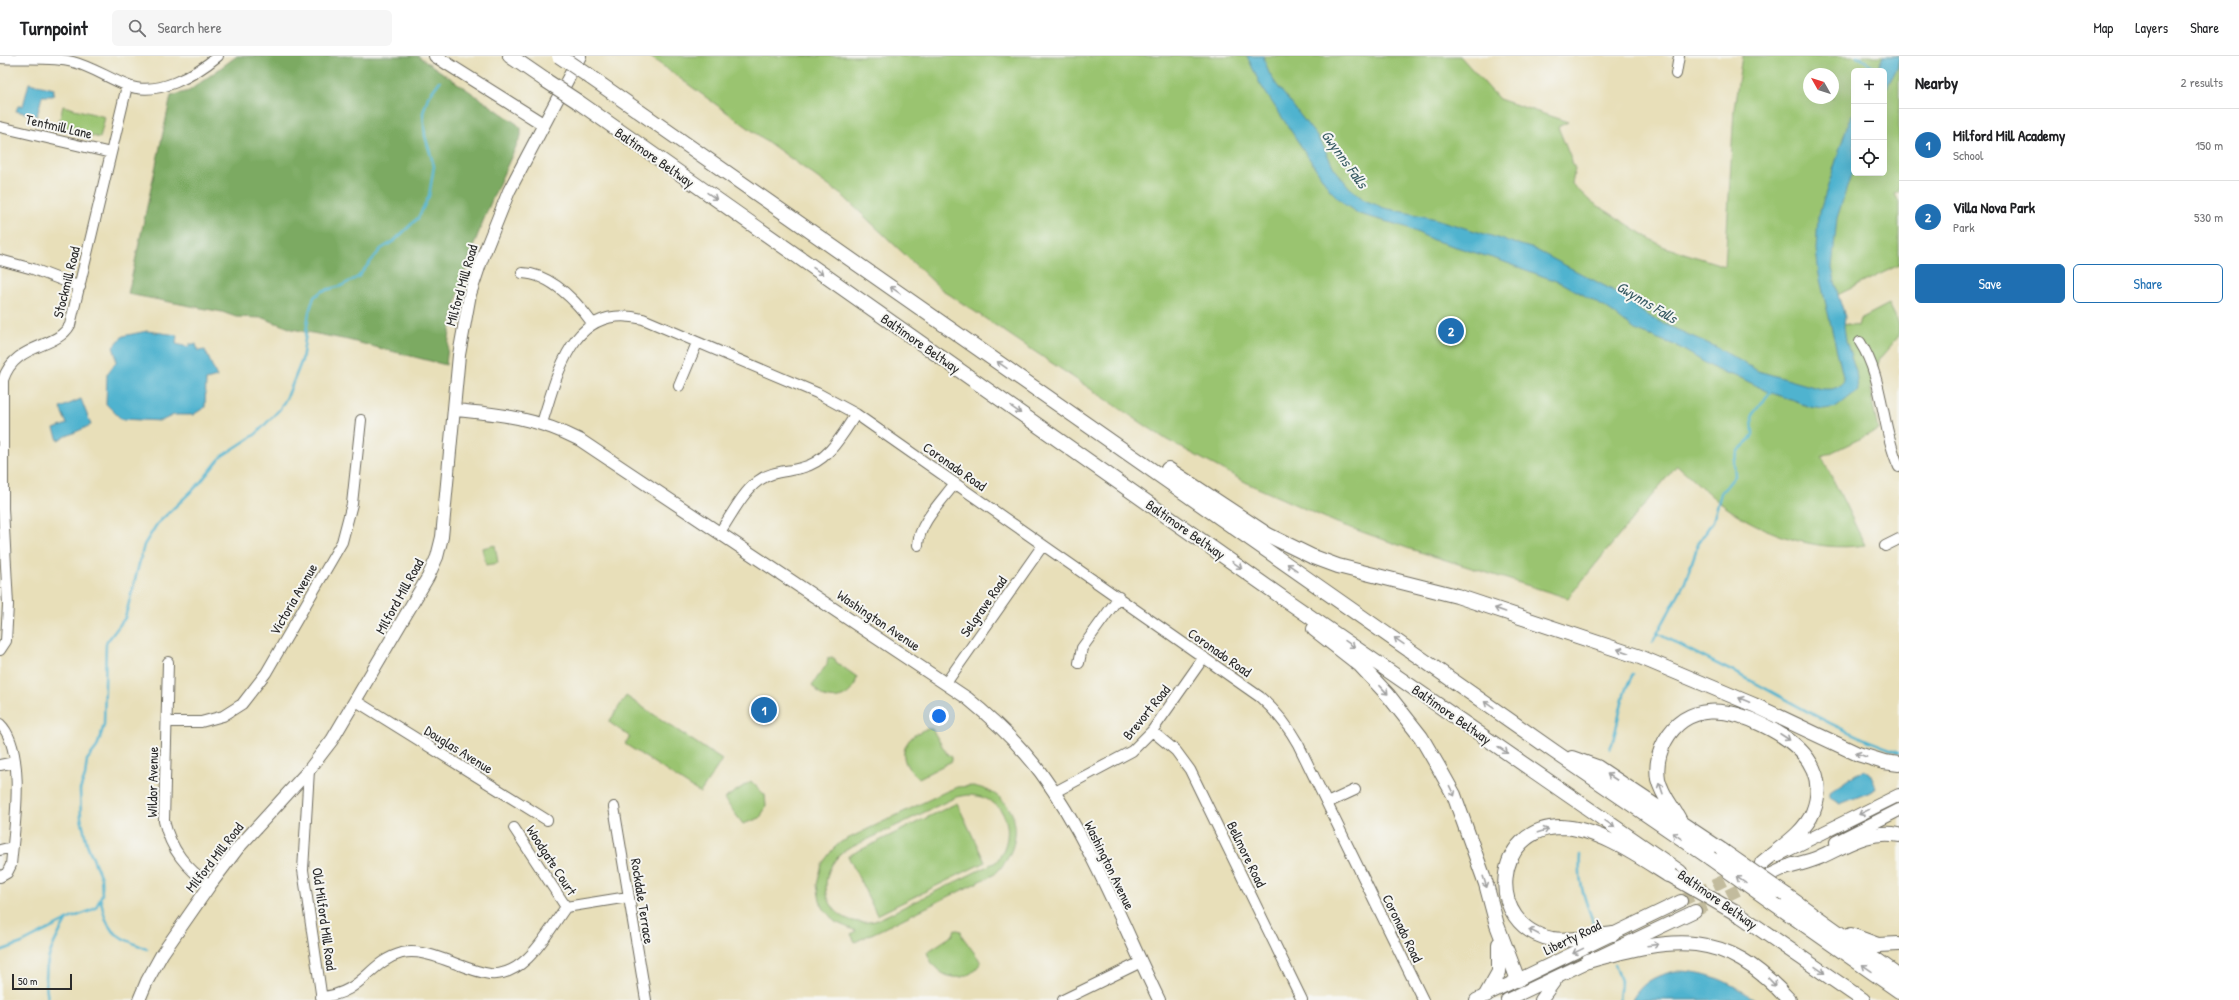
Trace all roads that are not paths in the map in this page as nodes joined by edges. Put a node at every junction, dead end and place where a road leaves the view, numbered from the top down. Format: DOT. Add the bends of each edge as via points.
graph roads {
  1 [pos="218,56"];
  2 [pos="435,56"];
  3 [pos="510,56"];
  4 [pos="559,56"];
  5 [pos="580,56"];
  6 [pos="1679,56"];
  7 [pos="0,60"];
  8 [pos="1676,74"];
  9 [pos="127,86"];
  10 [pos="543,124"];
  11 [pos="0,127"];
  12 [pos="111,153"];
  13 [pos="0,260"];
  14 [pos="522,273"];
  15 [pos="80,287"];
  16 [pos="593,324"];
  17 [pos="1860,342"];
  18 [pos="697,343"];
  19 [pos="1023,379"];
  20 [pos="679,386"];
  21 [pos="454,410"];
  22 [pos="856,414"];
  23 [pos="360,420"];
  24 [pos="542,423"];
  25 [pos="1899,467"];
  26 [pos="955,483"];
  27 [pos="720,532"];
  28 [pos="1899,539"];
  29 [pos="918,545"];
  30 [pos="1043,545"];
  31 [pos="1885,546"];
  32 [pos="1119,597"];
  33 [pos="1283,598"];
  34 [pos="2,648"];
  35 [pos="1204,657"];
  36 [pos="168,662"];
  37 [pos="1079,663"];
  38 [pos="946,683"];
  39 [pos="356,701"];
  40 [pos="167,722"];
  41 [pos="0,724"];
  42 [pos="1152,731"];
  43 [pos="1555,752"];
  44 [pos="15,762"];
  45 [pos="1899,764"];
  46 [pos="0,765"];
  47 [pos="309,770"];
  48 [pos="1355,790"];
  49 [pos="1055,792"];
  50 [pos="1899,795"];
  51 [pos="1327,803"];
  52 [pos="614,807"];
  53 [pos="1899,810"];
  54 [pos="548,820"];
  55 [pos="1680,821"];
  56 [pos="514,828"];
  57 [pos="1899,835"];
  58 [pos="12,847"];
  59 [pos="0,850"];
  60 [pos="1759,864"];
  61 [pos="1785,868"];
  62 [pos="1676,874"];
  63 [pos="1770,875"];
  64 [pos="0,878"];
  65 [pos="210,885"];
  66 [pos="628,897"];
  67 [pos="1681,901"];
  68 [pos="566,907"];
  69 [pos="1695,911"];
  70 [pos="1818,918"];
  71 [pos="1497,925"];
  72 [pos="1613,934"];
  73 [pos="1899,944"];
  74 [pos="1588,961"];
  75 [pos="1141,962"];
  76 [pos="1560,975"];
  77 [pos="1899,976"];
  78 [pos="1522,991"];
  79 [pos="1899,991"];
  80 [pos="1481,998"];
  81 [pos="322,999"];
  82 [pos="140,1000"];
  83 [pos="646,1000"];
  84 [pos="1063,1000"];
  85 [pos="1160,1000"];
  86 [pos="1302,1000"];
  87 [pos="1423,1000"];
  88 [pos="1507,1000"];
  89 [pos="1541,1000"];
  90 [pos="1789,1000"];
  91 [pos="1863,1000"];
  1 -- 9 [label="street" via="178,82 160,87"];
  2 -- 10 [label="main road"];
  3 -- 33 [label="highway, Baltimore Beltway, one-way, bridge"];
  19 -- 4 [label="highway, Baltimore Beltway, one-way, bridge"];
  5 -- 10 [label="main road, Milford Mill Road"];
  6 -- 8 [label="street"];
  7 -- 9 [label="street" via="39,58 70,62"];
  9 -- 12 [label="street, Stockmill Road"];
  10 -- 21 [label="main road, Milford Mill Road" via="509,191 470,294 463,328"];
  11 -- 12 [label="street, Tentmill Lane"];
  12 -- 15 [label="street, Stockmill Road"];
  13 -- 15 [label="street" via="33,269"];
  14 -- 16 [label="street" via="534,275 564,292 579,305"];
  15 -- 34 [label="street, Stockmill Road" via="69,328 12,363 3,380 8,605 7,635"];
  16 -- 18 [label="street, Coronado Road" via="614,317 633,317"];
  16 -- 24 [label="street, Coronado Road" via="577,337 565,354"];
  17 -- 25 [label="street" via="1870,361"];
  18 -- 20 [label="street"];
  18 -- 22 [label="street, Coronado Road" via="817,394"];
  43 -- 19 [label="highway, Baltimore Beltway, one-way"];
  45 -- 19 [label="highway, one-way" via="1851,752 1748,702 1619,650 1457,596 1338,566 1311,556 1268,535"];
  21 -- 24 [label="main road, Washington Avenue" via="518,417"];
  21 -- 39 [label="main road, Milford Mill Road" via="442,537 437,556 419,595"];
  22 -- 26 [label="street, Coronado Road"];
  22 -- 27 [label="street" via="824,457 809,466 773,474 758,481 746,493"];
  23 -- 40 [label="street, Victoria Avenue" via="352,504 342,542 266,673 242,704 223,716 201,722"];
  24 -- 27 [label="main road, Washington Avenue" via="580,440"];
  26 -- 29 [label="street" via="923,526"];
  26 -- 30 [label="street, Coronado Road"];
  27 -- 38 [label="main road, Washington Avenue"];
  28 -- 31 [label="street"];
  30 -- 32 [label="street, Coronado Road"];
  30 -- 38 [label="street, Selgrave Road"];
  32 -- 35 [label="street, Coronado Road"];
  32 -- 37 [label="street" via="1082,648"];
  33 -- 62 [label="highway, Baltimore Beltway, one-way"];
  33 -- 71 [label="highway, one-way" via="1318,633 1372,677 1421,737 1454,794 1486,884"];
  35 -- 42 [label="street, Brevort Road"];
  35 -- 51 [label="street, Coronado Road" via="1274,710 1290,731"];
  36 -- 40 [label="street, Wildor Avenue"];
  38 -- 49 [label="main road, Washington Avenue" via="1001,728 1029,758"];
  39 -- 47 [label="main road, Milford Mill Road" via="329,745"];
  39 -- 54 [label="street, Douglas Avenue"];
  40 -- 65 [label="street, Wildor Avenue" via="164,808 167,832 181,860"];
  41 -- 44 [label="street" via="10,737"];
  42 -- 49 [label="street, Brevort Road" via="1121,759"];
  42 -- 86 [label="street, Bellmore Road" via="1176,750 1190,770"];
  55 -- 43 [label="highway, one-way" via="1597,767"];
  79 -- 43 [label="highway, Baltimore Beltway, one-way, bridge"];
  44 -- 46 [label="street"];
  44 -- 58 [label="street" via="17,789"];
  47 -- 65 [label="main road, Milford Mill Road" via="238,848"];
  47 -- 81 [label="street, Old Milford Mill Road" via="303,870"];
  48 -- 51 [label="street"];
  49 -- 75 [label="main road, Washington Avenue"];
  50 -- 60 [label="main road, one-way"];
  51 -- 87 [label="street, Coronado Road"];
  52 -- 66 [label="street, Rockdale Terrace"];
  53 -- 61 [label="main road"];
  55 -- 60 [label="highway, one-way" via="1664,796 1658,777 1662,747 1678,725 1697,714 1716,710 1746,717 1774,730 1800,748 1810,762 1816,779 1816,795 1813,812 1802,829"];
  55 -- 70 [label="highway, bridge"];
  56 -- 68 [label="street, Woodgate Court"];
  57 -- 61 [label="highway" via="1870,835 1818,858"];
  58 -- 59 [label="street"];
  58 -- 64 [label="street" via="10,869"];
  61 -- 63 [label="main road"];
  72 -- 62 [label="highway, one-way" via="1554,939 1537,934 1521,923 1510,908 1505,880 1511,856 1522,843 1545,830 1571,828 1609,840"];
  62 -- 91 [label="highway, Baltimore Beltway, one-way, bridge" via="1742,916"];
  65 -- 82 [label="main road, Milford Mill Road" via="162,954"];
  66 -- 68 [label="street, Woodgate Court"];
  66 -- 83 [label="street, Rockdale Terrace"];
  67 -- 72 [label="main road, Liberty Road"];
  68 -- 81 [label="street, Woodgate Court" via="529,957 508,970 490,974 431,954 413,952 386,959 350,990"];
  69 -- 74 [label="main road, Liberty Road"];
  70 -- 73 [label="highway" via="1869,942 1886,946"];
  70 -- 77 [label="highway"];
  71 -- 78 [label="highway"];
  71 -- 80 [label="highway" via="1500,964 1495,981"];
  72 -- 78 [label="main road, Liberty Road, one-way"];
  74 -- 76 [label="main road, Liberty Road"];
  74 -- 90 [label="highway, one-way" via="1644,946 1674,943 1702,945 1729,953 1753,966 1773,982"];
  75 -- 84 [label="street"];
  75 -- 85 [label="main road, Washington Avenue"];
  76 -- 78 [label="main road, Liberty Road"];
  76 -- 89 [label="main road"];
  78 -- 80 [label="main road, Liberty Road"];
  78 -- 88 [label="main road, Liberty Road"];
}
